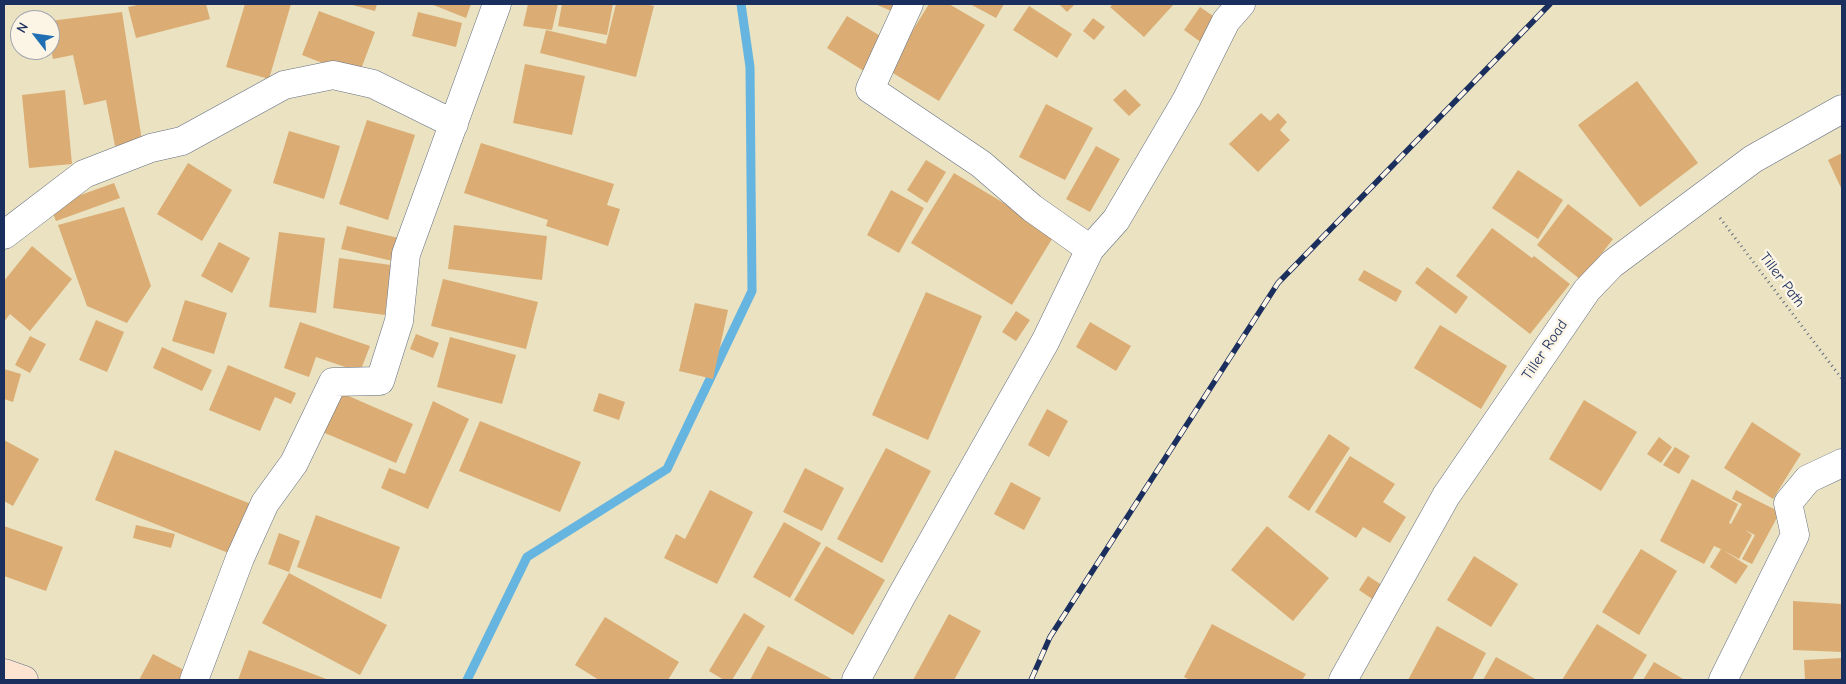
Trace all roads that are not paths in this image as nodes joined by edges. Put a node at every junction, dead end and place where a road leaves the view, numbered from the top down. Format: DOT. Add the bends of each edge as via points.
graph roads {
  1 [pos="497,4"];
  2 [pos="909,4"];
  3 [pos="1227,9"];
  4 [pos="1842,109"];
  5 [pos="454,124"];
  6 [pos="4,235"];
  7 [pos="1090,249"];
  8 [pos="1842,463"];
  9 [pos="4,673"];
  10 [pos="24,680"];
  11 [pos="194,680"];
  12 [pos="856,680"];
  13 [pos="1342,680"];
  14 [pos="1723,680"];
  1 -- 5 [label="street"];
  2 -- 7 [label="street" via="870,89 981,164 1032,208"];
  3 -- 7 [label="street" via="1187,99 1116,220"];
  4 -- 13 [label="street, Tiller Road" via="1752,159 1612,264 1586,290 1446,496"];
  5 -- 6 [label="street" via="373,84 333,75 284,85 182,141 151,148 84,174"];
  5 -- 11 [label="street" via="406,254 399,321 380,381 333,382 294,462 265,502"];
  7 -- 12 [label="street" via="1045,342"];
  8 -- 14 [label="street" via="1808,479 1788,503 1795,535"];
  9 -- 10 [label="street"];
}
